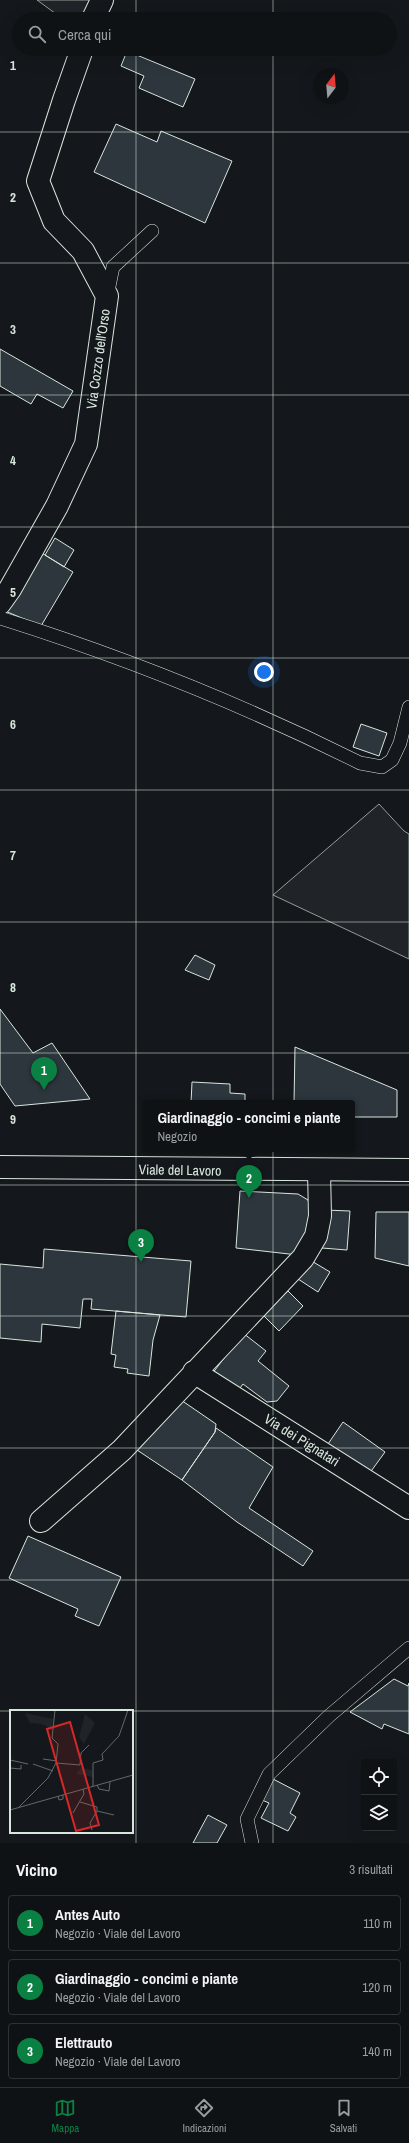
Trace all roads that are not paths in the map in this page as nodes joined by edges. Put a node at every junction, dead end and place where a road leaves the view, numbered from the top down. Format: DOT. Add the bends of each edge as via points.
graph roads {
  1 [pos="102,0"];
  2 [pos="97,12"];
  3 [pos="80,56"];
  4 [pos="152,231"];
  5 [pos="107,296"];
  6 [pos="3,592"];
  7 [pos="0,618"];
  8 [pos="409,707"];
  9 [pos="0,1167"];
  10 [pos="409,1170"];
  11 [pos="319,1171"];
  12 [pos="194,1372"];
  13 [pos="409,1508"];
  14 [pos="41,1520"];
  15 [pos="409,1648"];
  16 [pos="252,1843"];
  1 -- 2 [label="street"];
  3 -- 5 [label="street, Via Cozzo dell'Orso" via="38,181 54,221 83,251"];
  4 -- 5 [label="lane" via="113,268"];
  5 -- 6 [label="street, Via Cozzo dell'Orso" via="86,444 57,506"];
  7 -- 8 [label="lane" via="59,637 228,700 360,763 382,767 392,760 400,743"];
  9 -- 11 [label="street, Viale del Lavoro"];
  10 -- 11 [label="street, Viale del Lavoro"];
  11 -- 12 [label="street" via="320,1216 316,1236 303,1258"];
  12 -- 13 [label="street, Via dei Pignatari"];
  12 -- 14 [label="street" via="122,1450"];
  15 -- 16 [label="lane" via="329,1716 269,1774 247,1818"];
}
